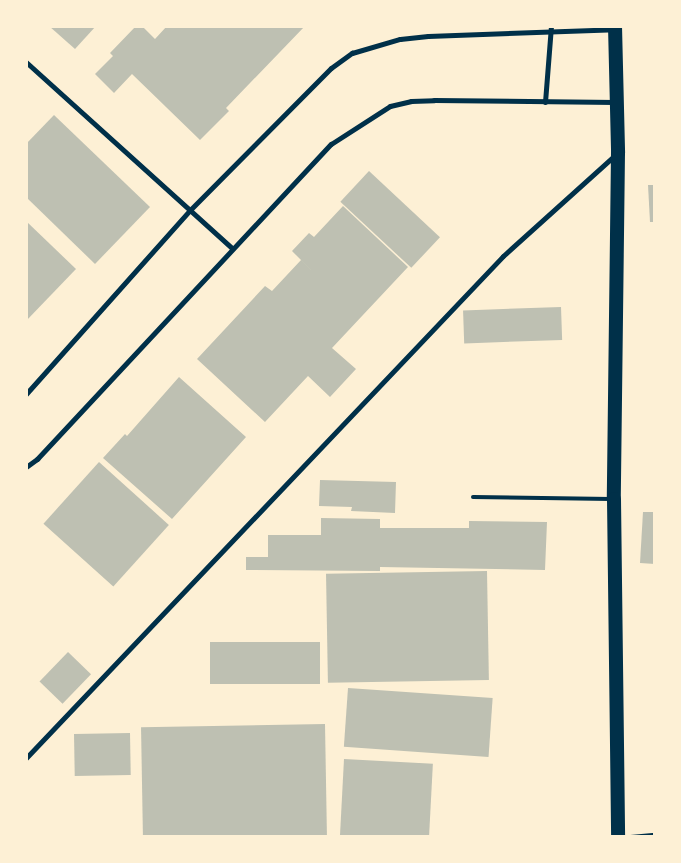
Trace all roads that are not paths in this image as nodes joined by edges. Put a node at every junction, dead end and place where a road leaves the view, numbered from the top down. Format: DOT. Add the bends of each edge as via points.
graph roads {
  1 [pos="615,28"];
  2 [pos="551,29"];
  3 [pos="26,62"];
  4 [pos="544,102"];
  5 [pos="616,102"];
  6 [pos="618,153"];
  7 [pos="190,210"];
  8 [pos="232,248"];
  9 [pos="26,394"];
  10 [pos="26,467"];
  11 [pos="473,498"];
  12 [pos="614,500"];
  13 [pos="26,758"];
  14 [pos="655,835"];
  15 [pos="618,837"];
  16 [pos="630,837"];
  1 -- 2 [label="street"];
  1 -- 5 [label="highway"];
  2 -- 4 [label="street"];
  2 -- 7 [label="street" via="400,39 352,53 331,68"];
  3 -- 7 [label="street"];
  4 -- 5 [label="street"];
  4 -- 8 [label="street" via="434,100 390,106 332,144"];
  5 -- 6 [label="highway"];
  6 -- 12 [label="highway"];
  6 -- 13 [label="street" via="504,256"];
  7 -- 8 [label="street"];
  7 -- 9 [label="street"];
  8 -- 10 [label="street"];
  11 -- 12 [label="lane"];
  12 -- 15 [label="highway"];
  14 -- 16 [label="street"];
}
